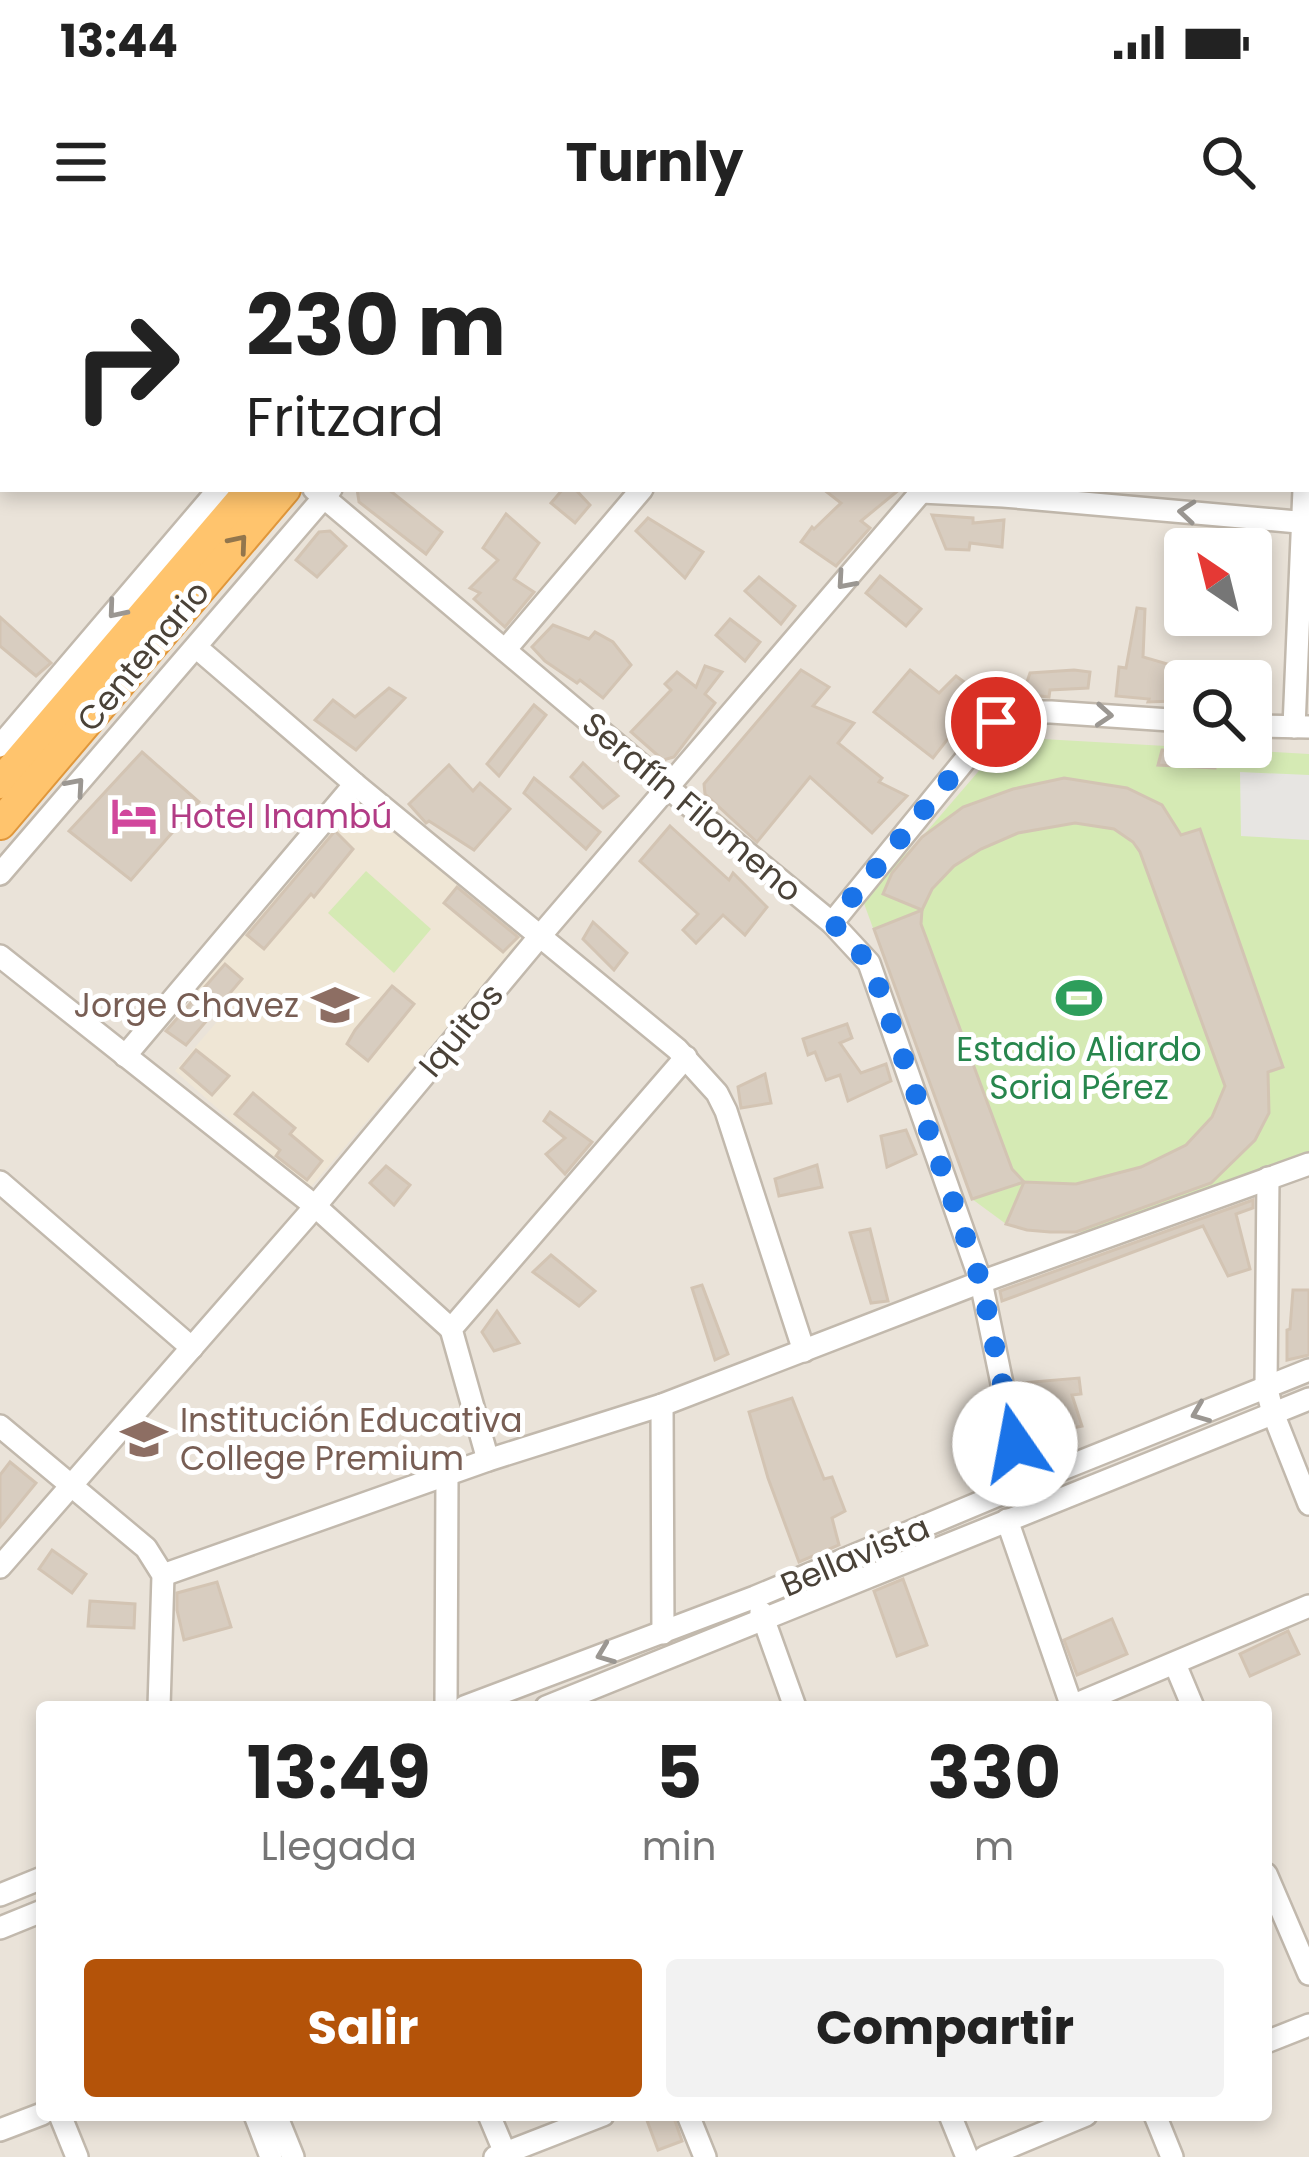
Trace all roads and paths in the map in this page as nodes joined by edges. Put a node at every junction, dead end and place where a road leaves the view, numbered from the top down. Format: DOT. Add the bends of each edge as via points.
graph roads {
  1 [pos="216,492"];
  2 [pos="248,492"];
  3 [pos="282,492"];
  4 [pos="323,492"];
  5 [pos="639,492"];
  6 [pos="919,492"];
  7 [pos="1003,492"];
  8 [pos="1304,492"];
  9 [pos="1306,523"];
  10 [pos="196,647"];
  11 [pos="505,650"];
  12 [pos="1164,720"];
  13 [pos="1301,727"];
  14 [pos="4,733"];
  15 [pos="0,783"];
  16 [pos="355,784"];
  17 [pos="667,787"];
  18 [pos="0,824"];
  19 [pos="0,874"];
  20 [pos="832,922"];
  21 [pos="540,936"];
  22 [pos="0,956"];
  23 [pos="125,1056"];
  24 [pos="686,1058"];
  25 [pos="1309,1164"];
  26 [pos="1268,1178"];
  27 [pos="0,1182"];
  28 [pos="315,1206"];
  29 [pos="981,1282"];
  30 [pos="451,1329"];
  31 [pos="192,1348"];
  32 [pos="804,1351"];
  33 [pos="1309,1370"];
  34 [pos="1266,1387"];
  35 [pos="1309,1399"];
  36 [pos="662,1405"];
  37 [pos="1273,1413"];
  38 [pos="0,1426"];
  39 [pos="488,1460"];
  40 [pos="447,1476"];
  41 [pos="1023,1485"];
  42 [pos="70,1488"];
  43 [pos="1309,1504"];
  44 [pos="1007,1520"];
  45 [pos="0,1567"];
  46 [pos="163,1575"];
  47 [pos="755,1597"];
  48 [pos="1309,1606"];
  49 [pos="764,1621"];
  50 [pos="663,1633"];
  51 [pos="1174,1664"];
  52 [pos="159,1701"];
  53 [pos="446,1701"];
  54 [pos="480,1701"];
  55 [pos="561,1701"];
  56 [pos="793,1701"];
  57 [pos="1070,1701"];
  58 [pos="1086,1701"];
  59 [pos="1190,1701"];
  60 [pos="36,1880"];
  61 [pos="1272,1888"];
  62 [pos="0,1895"];
  63 [pos="36,1913"];
  64 [pos="0,1928"];
  65 [pos="1309,1974"];
  66 [pos="1309,2025"];
  67 [pos="1272,2040"];
  68 [pos="36,2116"];
  69 [pos="62,2121"];
  70 [pos="257,2121"];
  71 [pos="278,2121"];
  72 [pos="491,2121"];
  73 [pos="588,2121"];
  74 [pos="690,2121"];
  75 [pos="952,2121"];
  76 [pos="1072,2121"];
  77 [pos="1157,2121"];
  78 [pos="0,2130"];
  79 [pos="500,2155"];
  80 [pos="77,2157"];
  81 [pos="271,2157"];
  82 [pos="292,2157"];
  83 [pos="705,2157"];
  84 [pos="967,2157"];
  85 [pos="986,2157"];
  86 [pos="1172,2157"];
  1 -- 14 [label="street, one-way"];
  2 -- 15 [label="highway, Centenario"];
  18 -- 3 [label="highway, Centenario, one-way"];
  4 -- 10 [label="street"];
  4 -- 11 [label="street, Serafín Filomeno"];
  5 -- 11 [label="street"];
  6 -- 17 [label="street, Iquitos, one-way"];
  9 -- 7 [label="street, one-way"];
  8 -- 9 [label="street"];
  9 -- 13 [label="street"];
  10 -- 16 [label="street"];
  19 -- 10 [label="street, one-way"];
  11 -- 17 [label="street, Serafín Filomeno"];
  20 -- 12 [label="street, one-way" via="996,722 1021,712"];
  16 -- 21 [label="street"];
  16 -- 23 [label="street"];
  17 -- 20 [label="street, Serafín Filomeno"];
  17 -- 21 [label="street, Iquitos"];
  20 -- 29 [label="street, Serafín Filomeno" via="869,963"];
  21 -- 24 [label="street"];
  21 -- 28 [label="street, Iquitos"];
  22 -- 23 [label="street"];
  23 -- 28 [label="street"];
  24 -- 30 [label="street"];
  24 -- 32 [label="street" via="726,1111"];
  25 -- 26 [label="street"];
  26 -- 29 [label="street"];
  26 -- 34 [label="street"];
  27 -- 31 [label="street"];
  28 -- 30 [label="street"];
  28 -- 31 [label="street, Iquitos"];
  29 -- 32 [label="street"];
  29 -- 41 [label="street, Serafín Filomeno"];
  30 -- 39 [label="street"];
  31 -- 42 [label="street, Iquitos"];
  32 -- 36 [label="street"];
  33 -- 34 [label="street, Bellavista"];
  34 -- 37 [label="street"];
  34 -- 41 [label="street, Bellavista, one-way"];
  35 -- 37 [label="street, Bellavista"];
  36 -- 39 [label="street"];
  36 -- 50 [label="street"];
  37 -- 43 [label="street"];
  37 -- 44 [label="street, Bellavista"];
  38 -- 42 [label="street"];
  39 -- 40 [label="street"];
  40 -- 46 [label="street"];
  40 -- 53 [label="street"];
  41 -- 47 [label="street, Bellavista"];
  42 -- 45 [label="street, Iquitos"];
  42 -- 46 [label="street" via="146,1548"];
  44 -- 49 [label="street, Bellavista"];
  44 -- 57 [label="street"];
  46 -- 52 [label="street"];
  47 -- 49 [label="street"];
  47 -- 50 [label="street, Bellavista"];
  48 -- 51 [label="street"];
  49 -- 55 [label="street, Bellavista"];
  49 -- 56 [label="street"];
  50 -- 54 [label="street, Bellavista, one-way"];
  51 -- 58 [label="street"];
  51 -- 59 [label="street"];
  60 -- 62 [label="street"];
  61 -- 65 [label="street"];
  63 -- 64 [label="street"];
  66 -- 67 [label="street"];
  68 -- 78 [label="street"];
  69 -- 80 [label="street"];
  70 -- 81 [label="street"];
  71 -- 82 [label="street"];
  72 -- 79 [label="street"];
  73 -- 79 [label="street"];
  74 -- 83 [label="street"];
  75 -- 84 [label="street"];
  76 -- 85 [label="street"];
  77 -- 86 [label="street"];
}
